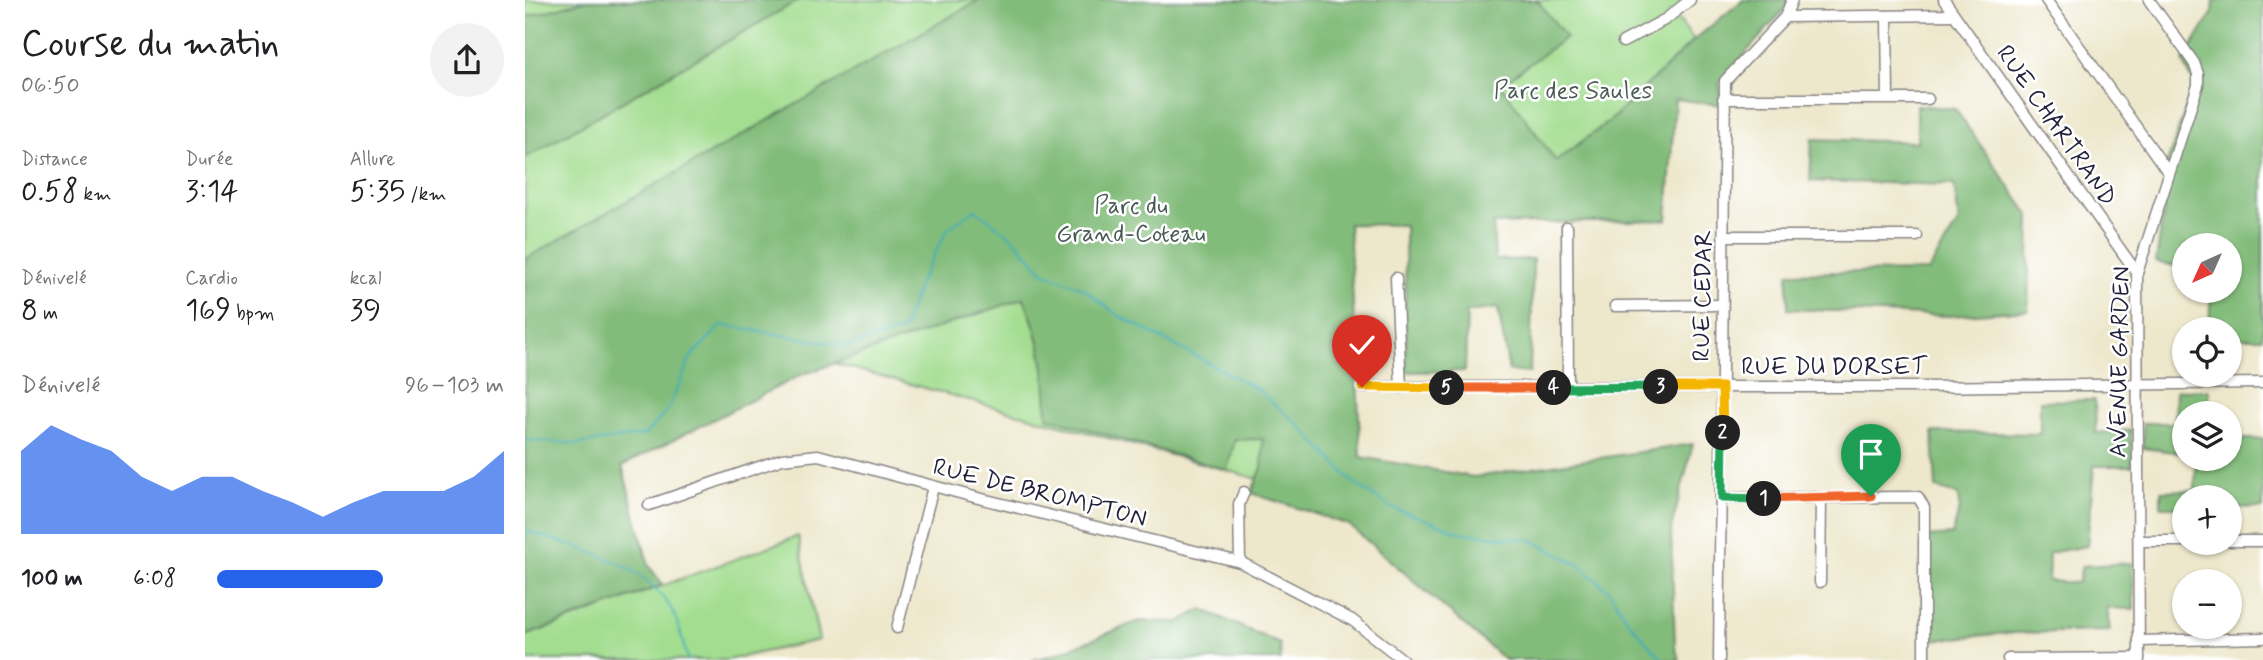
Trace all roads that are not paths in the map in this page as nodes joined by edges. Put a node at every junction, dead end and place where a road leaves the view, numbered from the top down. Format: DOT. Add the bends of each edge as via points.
graph roads {
  1 [pos="1690,0"];
  2 [pos="1792,0"];
  3 [pos="1944,0"];
  4 [pos="2046,0"];
  5 [pos="2149,0"];
  6 [pos="1954,15"];
  7 [pos="1785,16"];
  8 [pos="1887,16"];
  9 [pos="1623,42"];
  10 [pos="1888,98"];
  11 [pos="1723,99"];
  12 [pos="1928,99"];
  13 [pos="2168,172"];
  14 [pos="1567,227"];
  15 [pos="1724,236"];
  16 [pos="1917,236"];
  17 [pos="2137,273"];
  18 [pos="1396,278"];
  19 [pos="1722,305"];
  20 [pos="1615,306"];
  21 [pos="2263,383"];
  22 [pos="2138,386"];
  23 [pos="1362,387"];
  24 [pos="1568,387"];
  25 [pos="1722,387"];
  26 [pos="1401,388"];
  27 [pos="933,487"];
  28 [pos="1244,492"];
  29 [pos="1722,498"];
  30 [pos="1821,499"];
  31 [pos="649,505"];
  32 [pos="2139,541"];
  33 [pos="2172,541"];
  34 [pos="2242,541"];
  35 [pos="2263,541"];
  36 [pos="1240,562"];
  37 [pos="1820,582"];
  38 [pos="897,628"];
  39 [pos="2263,638"];
  40 [pos="2139,641"];
  41 [pos="2008,659"];
  42 [pos="2139,659"];
  43 [pos="1403,660"];
  44 [pos="1719,660"];
  45 [pos="1924,660"];
  1 -- 9 [label="street"];
  2 -- 7 [label="street, RUE CEDAR"];
  3 -- 6 [label="street, RUE CHARTRAND"];
  4 -- 13 [label="street"];
  5 -- 13 [label="street, AVENUE GARDEN" via="2198,74"];
  6 -- 8 [label="street"];
  6 -- 17 [label="street, RUE CHARTRAND"];
  7 -- 8 [label="street"];
  7 -- 11 [label="street, RUE CEDAR" via="1725,81"];
  8 -- 10 [label="street"];
  10 -- 11 [label="street"];
  10 -- 12 [label="street"];
  11 -- 15 [label="street, RUE CEDAR"];
  13 -- 17 [label="street, AVENUE GARDEN"];
  14 -- 24 [label="street"];
  15 -- 16 [label="street"];
  15 -- 19 [label="street, RUE CEDAR"];
  17 -- 22 [label="street, AVENUE GARDEN"];
  18 -- 26 [label="street"];
  19 -- 20 [label="street"];
  19 -- 25 [label="street, RUE CEDAR"];
  21 -- 22 [label="street, RUE DU DORSET"];
  22 -- 25 [label="street, RUE DU DORSET"];
  22 -- 32 [label="street, AVENUE GARDEN"];
  23 -- 26 [label="street, RUE DU DORSET"];
  24 -- 25 [label="street, RUE DU DORSET"];
  24 -- 26 [label="street, RUE DU DORSET"];
  25 -- 29 [label="street, RUE CEDAR"];
  27 -- 31 [label="street, RUE DE BROMPTON" via="818,455 782,459"];
  27 -- 36 [label="street, RUE DE BROMPTON"];
  27 -- 38 [label="street"];
  28 -- 36 [label="street" via="1238,504"];
  29 -- 30 [label="street"];
  29 -- 44 [label="street, RUE CEDAR"];
  30 -- 37 [label="street"];
  30 -- 45 [label="street" via="1908,496 1922,500"];
  32 -- 33 [label="street"];
  32 -- 40 [label="street, AVENUE GARDEN"];
  34 -- 35 [label="street"];
  36 -- 43 [label="street, RUE DE BROMPTON" via="1352,620"];
  39 -- 40 [label="street"];
  40 -- 42 [label="street, AVENUE GARDEN"];
  41 -- 42 [label="street"];
}
